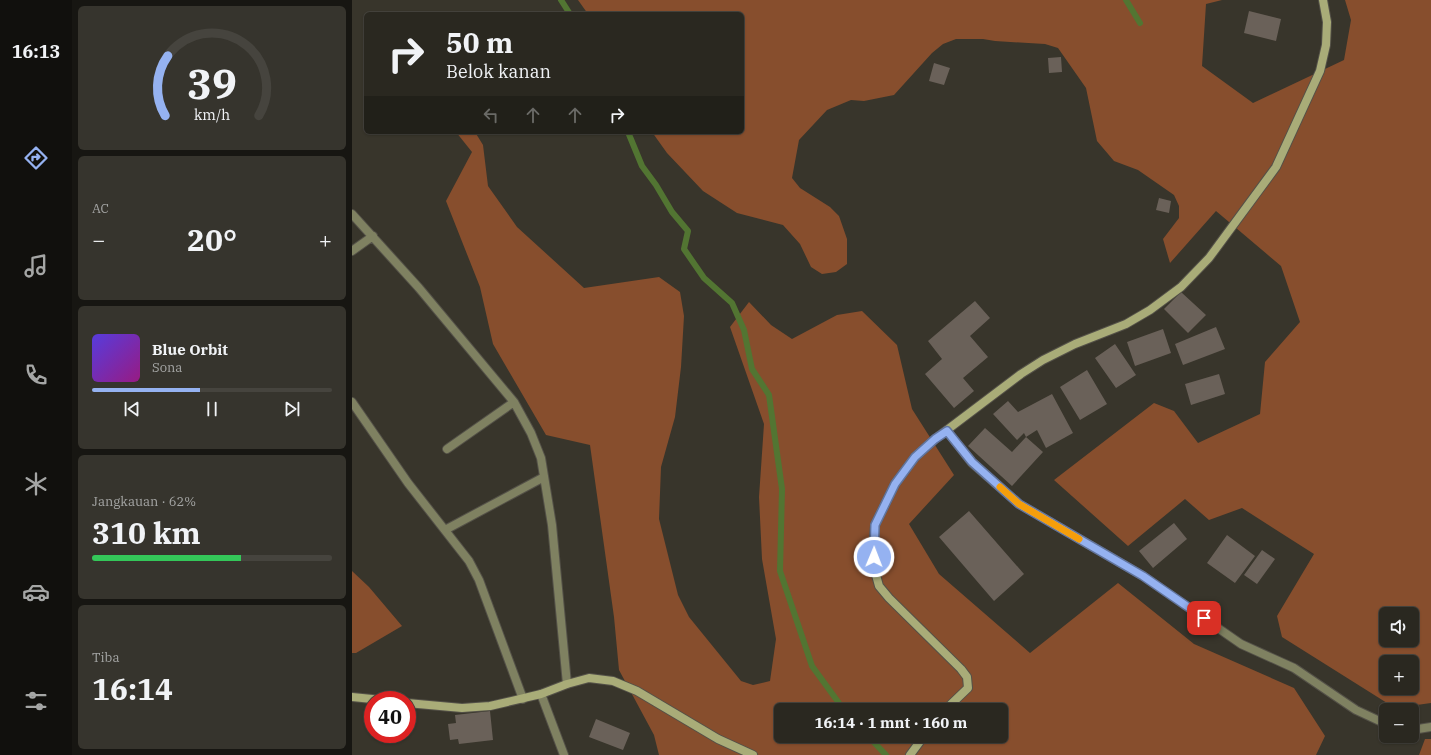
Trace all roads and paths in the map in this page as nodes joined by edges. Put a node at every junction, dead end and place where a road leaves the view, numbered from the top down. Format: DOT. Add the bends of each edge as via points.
graph roads {
  1 [pos="1323,0"];
  2 [pos="352,214"];
  3 [pos="373,236"];
  4 [pos="352,251"];
  5 [pos="352,402"];
  6 [pos="514,402"];
  7 [pos="947,431"];
  8 [pos="448,449"];
  9 [pos="544,477"];
  10 [pos="445,530"];
  11 [pos="566,684"];
  12 [pos="541,694"];
  13 [pos="352,697"];
  14 [pos="364,698"];
  15 [pos="523,699"];
  16 [pos="952,703"];
  17 [pos="416,704"];
  18 [pos="1379,721"];
  19 [pos="1431,727"];
  20 [pos="1419,729"];
  21 [pos="919,743"];
  22 [pos="564,755"];
  23 [pos="753,755"];
  24 [pos="910,755"];
  1 -- 7 [label="street" via="1327,22 1326,45 1320,71 1276,167 1209,258 1181,287 1150,310 1126,324 1043,360"];
  2 -- 3 [label="street"];
  3 -- 4 [label="street"];
  3 -- 6 [label="street"];
  5 -- 10 [label="street" via="408,483"];
  6 -- 8 [label="street"];
  6 -- 9 [label="street" via="541,458"];
  7 -- 16 [label="street" via="915,457 895,484 875,525 874,557 879,586 967,677 968,688"];
  7 -- 18 [label="street" via="972,462 1019,504 1143,576 1240,644 1294,668 1356,710"];
  9 -- 10 [label="street"];
  9 -- 11 [label="street" via="552,525"];
  10 -- 15 [label="street" via="469,561 479,580"];
  11 -- 12 [label="street"];
  11 -- 23 [label="street" via="589,678 613,681 637,691 718,739"];
  12 -- 15 [label="street"];
  12 -- 22 [label="street"];
  13 -- 14 [label="street"];
  15 -- 17 [label="street" via="490,706 462,708"];
  19 -- 20 [label="street"];
  21 -- 24 [label="street"];
}
